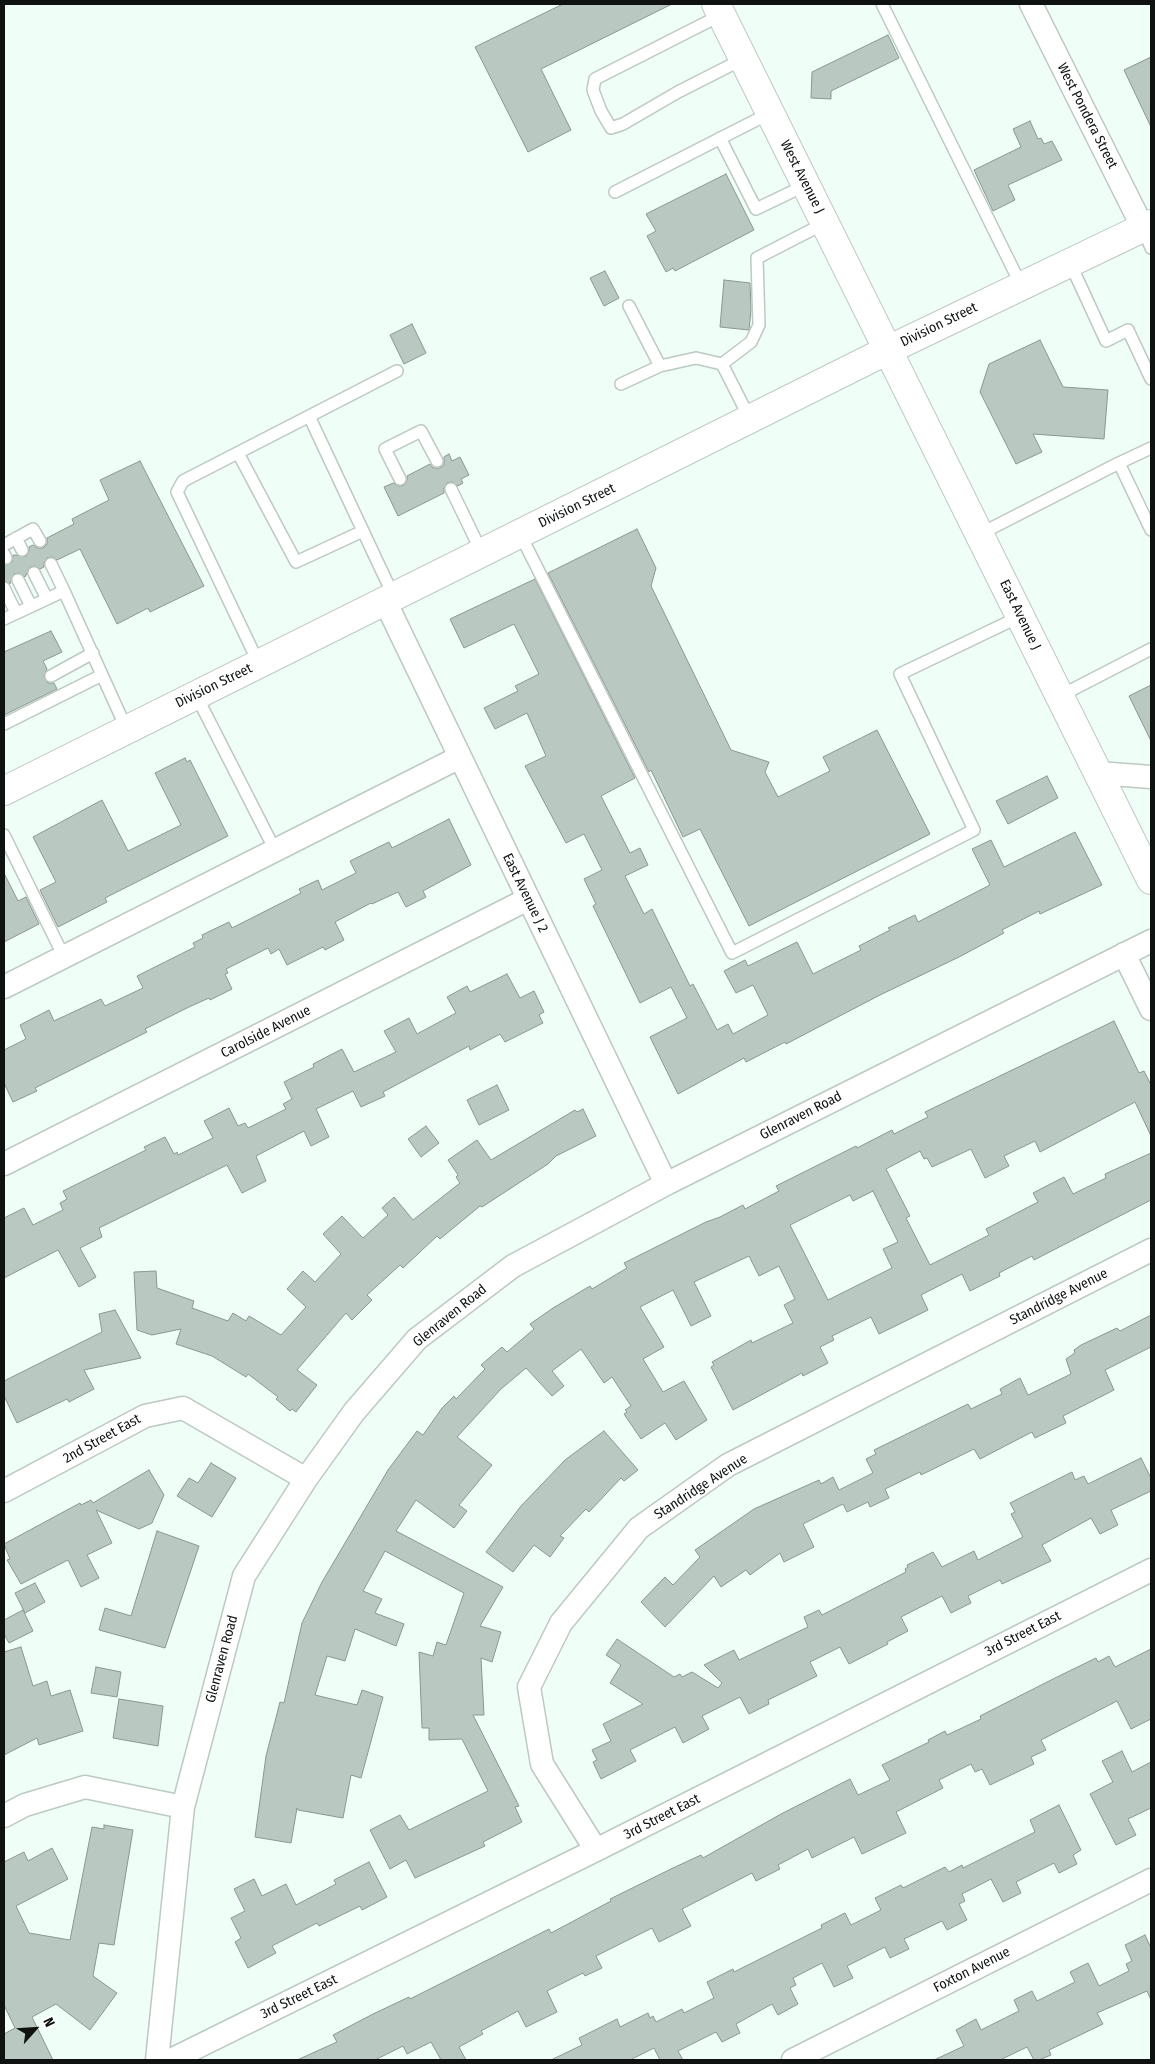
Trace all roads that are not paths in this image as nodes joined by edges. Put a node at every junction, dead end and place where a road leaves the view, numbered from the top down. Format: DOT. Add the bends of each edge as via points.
graph roads {
  1 [pos="882,4"];
  2 [pos="1030,4"];
  3 [pos="718,9"];
  4 [pos="743,59"];
  5 [pos="770,113"];
  6 [pos="720,138"];
  7 [pos="806,185"];
  8 [pos="615,192"];
  9 [pos="825,222"];
  10 [pos="1148,234"];
  11 [pos="1070,263"];
  12 [pos="1021,286"];
  13 [pos="629,306"];
  14 [pos="888,350"];
  15 [pos="722,364"];
  16 [pos="660,366"];
  17 [pos="397,371"];
  18 [pos="1151,379"];
  19 [pos="621,384"];
  20 [pos="309,416"];
  21 [pos="750,419"];
  22 [pos="1151,448"];
  23 [pos="238,453"];
  24 [pos="437,461"];
  25 [pos="1118,463"];
  26 [pos="400,479"];
  27 [pos="451,489"];
  28 [pos="1151,530"];
  29 [pos="363,531"];
  30 [pos="520,534"];
  31 [pos="980,534"];
  32 [pos="16,538"];
  33 [pos="40,541"];
  34 [pos="4,545"];
  35 [pos="22,550"];
  36 [pos="482,553"];
  37 [pos="51,564"];
  38 [pos="34,572"];
  39 [pos="18,580"];
  40 [pos="4,588"];
  41 [pos="64,591"];
  42 [pos="48,598"];
  43 [pos="389,599"];
  44 [pos="31,606"];
  45 [pos="16,613"];
  46 [pos="1021,616"];
  47 [pos="4,619"];
  48 [pos="1151,649"];
  49 [pos="93,653"];
  50 [pos="259,664"];
  51 [pos="102,674"];
  52 [pos="51,676"];
  53 [pos="196,695"];
  54 [pos="1060,696"];
  55 [pos="4,724"];
  56 [pos="127,730"];
  57 [pos="460,757"];
  58 [pos="1098,773"];
  59 [pos="1151,777"];
  60 [pos="4,791"];
  61 [pos="4,834"];
  62 [pos="275,850"];
  63 [pos="1151,880"];
  64 [pos="528,899"];
  65 [pos="1151,941"];
  66 [pos="1124,954"];
  67 [pos="64,957"];
  68 [pos="4,986"];
  69 [pos="1151,1009"];
  70 [pos="4,1164"];
  71 [pos="666,1184"];
  72 [pos="1151,1250"];
  73 [pos="306,1479"];
  74 [pos="4,1491"];
  75 [pos="1151,1570"];
  76 [pos="183,1807"];
  77 [pos="4,1816"];
  78 [pos="596,1850"];
  79 [pos="1151,1880"];
  80 [pos="157,2060"];
  81 [pos="171,2060"];
  82 [pos="793,2060"];
  1 -- 12 [label="lane"];
  2 -- 10 [label="street, West Pondera Street"];
  3 -- 4 [label="main road, West Avenue J"];
  3 -- 4 [label="lane" via="595,80 593,90 601,111 611,128 623,124"];
  4 -- 5 [label="main road, West Avenue J"];
  5 -- 6 [label="lane"];
  5 -- 7 [label="main road, West Avenue J"];
  6 -- 7 [label="lane" via="756,209"];
  6 -- 8 [label="lane"];
  7 -- 9 [label="main road, West Avenue J"];
  9 -- 14 [label="main road, West Avenue J"];
  9 -- 15 [label="lane" via="757,258 759,325 751,342"];
  10 -- 11 [label="main road, Division Street"];
  11 -- 12 [label="main road, Division Street"];
  11 -- 18 [label="lane" via="1106,341 1128,330"];
  12 -- 14 [label="main road, Division Street"];
  13 -- 16 [label="lane"];
  14 -- 21 [label="main road, Division Street"];
  14 -- 31 [label="main road, East Avenue J"];
  15 -- 16 [label="lane" via="696,358"];
  15 -- 21 [label="lane"];
  16 -- 19 [label="lane"];
  17 -- 20 [label="lane"];
  20 -- 23 [label="lane"];
  20 -- 29 [label="lane"];
  21 -- 30 [label="main road, Division Street"];
  22 -- 25 [label="lane"];
  23 -- 29 [label="lane" via="296,562"];
  23 -- 50 [label="lane" via="183,481 177,492"];
  24 -- 26 [label="lane" via="421,430 385,449"];
  25 -- 28 [label="lane"];
  25 -- 31 [label="lane"];
  27 -- 36 [label="lane"];
  29 -- 43 [label="lane"];
  30 -- 36 [label="main road, Division Street"];
  30 -- 46 [label="lane" via="732,953 974,830 900,674"];
  31 -- 46 [label="main road, East Avenue J"];
  32 -- 33 [label="lane" via="33,529"];
  32 -- 34 [label="lane"];
  32 -- 35 [label="lane"];
  36 -- 43 [label="main road, Division Street"];
  37 -- 41 [label="lane"];
  38 -- 42 [label="lane"];
  39 -- 44 [label="lane"];
  40 -- 45 [label="lane"];
  41 -- 42 [label="lane"];
  41 -- 49 [label="lane"];
  42 -- 44 [label="lane"];
  43 -- 50 [label="main road, Division Street"];
  43 -- 57 [label="street, East Avenue J 2"];
  44 -- 45 [label="lane"];
  45 -- 47 [label="lane"];
  46 -- 54 [label="main road, East Avenue J"];
  48 -- 54 [label="lane"];
  49 -- 51 [label="lane"];
  49 -- 52 [label="lane"];
  50 -- 53 [label="main road, Division Street"];
  51 -- 55 [label="lane"];
  51 -- 56 [label="lane"];
  53 -- 56 [label="main road, Division Street"];
  53 -- 62 [label="lane"];
  54 -- 58 [label="main road, East Avenue J"];
  56 -- 60 [label="main road, Division Street"];
  57 -- 62 [label="street"];
  57 -- 64 [label="street, East Avenue J 2"];
  58 -- 59 [label="street"];
  58 -- 63 [label="main road, East Avenue J"];
  61 -- 67 [label="lane"];
  62 -- 67 [label="street"];
  64 -- 70 [label="street, Carolside Avenue"];
  64 -- 71 [label="street, East Avenue J 2"];
  65 -- 66 [label="street, Glenraven Road"];
  66 -- 69 [label="street"];
  66 -- 71 [label="street, Glenraven Road"];
  67 -- 68 [label="street"];
  71 -- 73 [label="street, Glenraven Road" via="513,1266 418,1339 354,1412"];
  72 -- 78 [label="street, Standridge Avenue" via="728,1465 639,1528 561,1622 529,1687 542,1764"];
  73 -- 74 [label="street, 2nd Street East" via="183,1408 145,1416"];
  73 -- 76 [label="street, Glenraven Road" via="244,1576"];
  75 -- 78 [label="street, 3rd Street East"];
  76 -- 77 [label="street" via="86,1787 25,1805"];
  76 -- 80 [label="street, Glenraven Road"];
  78 -- 81 [label="street, 3rd Street East"];
  79 -- 82 [label="street, Foxton Avenue"];
}
